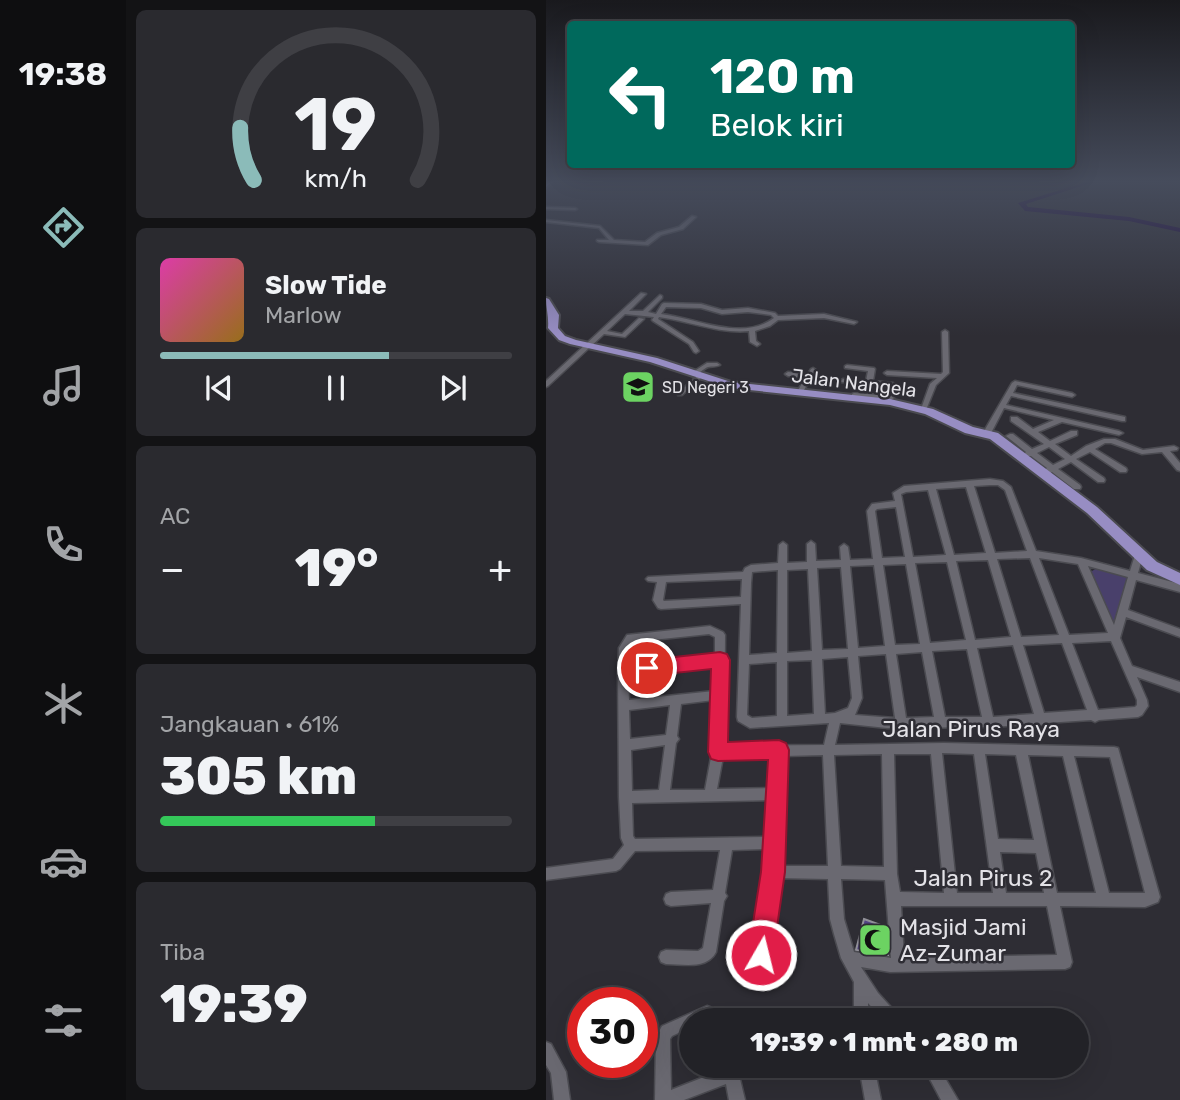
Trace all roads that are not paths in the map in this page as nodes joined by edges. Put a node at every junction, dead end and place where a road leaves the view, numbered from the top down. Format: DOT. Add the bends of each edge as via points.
graph roads {
  1 [pos="605,233"];
  2 [pos="661,233"];
  3 [pos="611,240"];
  4 [pos="599,241"];
  5 [pos="643,294"];
  6 [pos="660,297"];
  7 [pos="546,301"];
  8 [pos="624,312"];
  9 [pos="658,315"];
  10 [pos="642,316"];
  11 [pos="777,318"];
  12 [pos="854,322"];
  13 [pos="752,328"];
  14 [pos="603,332"];
  15 [pos="945,332"];
  16 [pos="757,344"];
  17 [pos="587,347"];
  18 [pos="696,351"];
  19 [pos="717,365"];
  20 [pos="847,367"];
  21 [pos="887,373"];
  22 [pos="896,373"];
  23 [pos="698,374"];
  24 [pos="788,374"];
  25 [pos="943,376"];
  26 [pos="844,381"];
  27 [pos="869,383"];
  28 [pos="546,385"];
  29 [pos="893,385"];
  30 [pos="680,394"];
  31 [pos="799,394"];
  32 [pos="841,394"];
  33 [pos="1010,394"];
  34 [pos="1072,395"];
  35 [pos="890,400"];
  36 [pos="1003,406"];
  37 [pos="924,410"];
  38 [pos="1014,419"];
  39 [pos="1061,419"];
  40 [pos="1122,419"];
  41 [pos="1033,432"];
  42 [pos="987,433"];
  43 [pos="1074,433"];
  44 [pos="1119,433"];
  45 [pos="1010,436"];
  46 [pos="1049,443"];
  47 [pos="1089,448"];
  48 [pos="1174,448"];
  49 [pos="1165,450"];
  50 [pos="1027,454"];
  51 [pos="1070,458"];
  52 [pos="1180,468"];
  53 [pos="1124,470"];
  54 [pos="1048,471"];
  55 [pos="1101,480"];
  56 [pos="970,485"];
  57 [pos="931,487"];
  58 [pos="1077,487"];
  59 [pos="898,504"];
  60 [pos="811,544"];
  61 [pos="783,545"];
  62 [pos="844,547"];
  63 [pos="1034,554"];
  64 [pos="1139,555"];
  65 [pos="991,556"];
  66 [pos="950,558"];
  67 [pos="908,560"];
  68 [pos="1081,561"];
  69 [pos="876,562"];
  70 [pos="846,563"];
  71 [pos="813,564"];
  72 [pos="782,567"];
  73 [pos="1134,572"];
  74 [pos="1160,572"];
  75 [pos="747,575"];
  76 [pos="1180,579"];
  77 [pos="1180,588"];
  78 [pos="746,600"];
  79 [pos="1123,612"];
  80 [pos="1180,633"];
  81 [pos="1115,637"];
  82 [pos="1065,638"];
  83 [pos="1017,641"];
  84 [pos="971,645"];
  85 [pos="925,648"];
  86 [pos="889,651"];
  87 [pos="852,654"];
  88 [pos="817,656"];
  89 [pos="782,659"];
  90 [pos="720,660"];
  91 [pos="745,660"];
  92 [pos="1130,670"];
  93 [pos="623,671"];
  94 [pos="1180,687"];
  95 [pos="718,695"];
  96 [pos="676,700"];
  97 [pos="623,706"];
  98 [pos="1095,717"];
  99 [pos="820,718"];
  100 [pos="1041,720"];
  101 [pos="782,721"];
  102 [pos="834,721"];
  103 [pos="940,722"];
  104 [pos="989,722"];
  105 [pos="901,723"];
  106 [pos="673,739"];
  107 [pos="624,745"];
  108 [pos="828,749"];
  109 [pos="936,749"];
  110 [pos="979,749"];
  111 [pos="779,750"];
  112 [pos="888,750"];
  113 [pos="1021,750"];
  114 [pos="1067,751"];
  115 [pos="718,752"];
  116 [pos="710,794"];
  117 [pos="777,794"];
  118 [pos="664,795"];
  119 [pos="625,797"];
  120 [pos="774,843"];
  121 [pos="727,844"];
  122 [pos="632,845"];
  123 [pos="992,845"];
  124 [pos="1041,847"];
  125 [pos="834,870"];
  126 [pos="773,872"];
  127 [pos="546,874"];
  128 [pos="891,874"];
  129 [pos="720,895"];
  130 [pos="1154,895"];
  131 [pos="1104,898"];
  132 [pos="671,899"];
  133 [pos="951,899"];
  134 [pos="1000,899"];
  135 [pos="894,900"];
  136 [pos="1052,900"];
  137 [pos="761,955"];
  138 [pos="666,957"];
  139 [pos="848,958"];
  140 [pos="898,965"];
  141 [pos="860,983"];
  142 [pos="861,1008"];
  143 [pos="881,1008"];
  144 [pos="679,1026"];
  145 [pos="546,1049"];
  146 [pos="869,1078"];
  147 [pos="937,1078"];
  148 [pos="562,1100"];
  149 [pos="663,1100"];
  150 [pos="737,1100"];
  151 [pos="873,1100"];
  152 [pos="950,1100"];
  1 -- 3 [label="street"];
  2 -- 3 [label="street" via="646,244"];
  3 -- 4 [label="street"];
  5 -- 8 [label="street"];
  6 -- 10 [label="street"];
  7 -- 17 [label="main road, Jalan Nangela" via="554,315 554,330"];
  8 -- 10 [label="street"];
  8 -- 14 [label="street"];
  9 -- 10 [label="street"];
  9 -- 11 [label="street" via="667,304 722,312 748,310"];
  9 -- 13 [label="street" via="713,329"];
  9 -- 18 [label="street" via="654,320"];
  10 -- 14 [label="street" via="624,335"];
  11 -- 12 [label="street" via="824,316"];
  11 -- 13 [label="street" via="769,325"];
  13 -- 16 [label="street"];
  14 -- 17 [label="street"];
  15 -- 25 [label="street"];
  17 -- 23 [label="main road, Jalan Nangela"];
  17 -- 28 [label="street"];
  19 -- 23 [label="street" via="705,366"];
  20 -- 27 [label="street" via="872,369"];
  21 -- 22 [label="street"];
  22 -- 25 [label="street"];
  22 -- 29 [label="street"];
  23 -- 30 [label="street"];
  23 -- 31 [label="main road, Jalan Nangela" via="730,385"];
  24 -- 31 [label="street" via="812,373"];
  25 -- 37 [label="street" via="933,384"];
  26 -- 27 [label="street"];
  27 -- 29 [label="street"];
  29 -- 35 [label="street"];
  31 -- 35 [label="main road, Jalan Nangela"];
  32 -- 35 [label="street"];
  33 -- 34 [label="street" via="1015,383 1020,383"];
  33 -- 36 [label="street"];
  33 -- 40 [label="street"];
  35 -- 37 [label="main road, Jalan Nangela"];
  36 -- 39 [label="street"];
  36 -- 42 [label="street"];
  37 -- 42 [label="main road, Jalan Nangela"];
  38 -- 41 [label="street"];
  39 -- 41 [label="street"];
  39 -- 44 [label="street"];
  41 -- 46 [label="street"];
  42 -- 50 [label="main road, Jalan Nangela"];
  43 -- 46 [label="street"];
  45 -- 50 [label="street"];
  46 -- 50 [label="street"];
  46 -- 51 [label="street"];
  47 -- 49 [label="street" via="1110,440 1139,452"];
  47 -- 51 [label="street"];
  47 -- 53 [label="street"];
  48 -- 49 [label="street"];
  49 -- 52 [label="street"];
  50 -- 54 [label="main road, Jalan Nangela"];
  51 -- 54 [label="street"];
  51 -- 55 [label="street"];
  54 -- 58 [label="street"];
  54 -- 64 [label="main road, Jalan Nangela"];
  56 -- 57 [label="street"];
  56 -- 63 [label="street" via="994,482 1006,486"];
  56 -- 65 [label="street"];
  57 -- 59 [label="street" via="900,489"];
  57 -- 66 [label="street"];
  59 -- 67 [label="street"];
  59 -- 69 [label="street" via="871,509"];
  60 -- 71 [label="street"];
  61 -- 72 [label="street"];
  62 -- 70 [label="street"];
  63 -- 65 [label="street"];
  63 -- 68 [label="street"];
  63 -- 82 [label="street"];
  64 -- 73 [label="street"];
  64 -- 74 [label="main road, Jalan Nangela"];
  65 -- 66 [label="street"];
  65 -- 83 [label="street"];
  66 -- 67 [label="street"];
  66 -- 84 [label="street"];
  67 -- 69 [label="street"];
  67 -- 85 [label="street"];
  68 -- 73 [label="street"];
  68 -- 81 [label="street"];
  69 -- 70 [label="street"];
  69 -- 86 [label="street"];
  70 -- 71 [label="street"];
  70 -- 87 [label="street"];
  71 -- 72 [label="street"];
  71 -- 88 [label="street"];
  72 -- 75 [label="street" via="751,568"];
  72 -- 89 [label="street"];
  73 -- 74 [label="street"];
  73 -- 77 [label="street"];
  73 -- 79 [label="street"];
  74 -- 76 [label="main road, Jalan Nangela"];
  75 -- 78 [label="street"];
  75 -- 78 [label="street" via="657,579 661,605"];
  78 -- 91 [label="street"];
  79 -- 80 [label="street"];
  79 -- 81 [label="street"];
  81 -- 82 [label="street"];
  81 -- 92 [label="street"];
  82 -- 83 [label="street"];
  82 -- 98 [label="street"];
  83 -- 84 [label="street"];
  83 -- 100 [label="street"];
  84 -- 85 [label="street"];
  84 -- 104 [label="street"];
  85 -- 86 [label="street"];
  85 -- 103 [label="street"];
  86 -- 87 [label="street"];
  86 -- 105 [label="street"];
  87 -- 88 [label="street"];
  87 -- 102 [label="street" via="856,707"];
  88 -- 89 [label="street"];
  88 -- 99 [label="street"];
  89 -- 91 [label="street"];
  89 -- 101 [label="street"];
  90 -- 93 [label="street"];
  90 -- 93 [label="street" via="716,631 628,640"];
  90 -- 95 [label="street"];
  91 -- 101 [label="street" via="742,717 750,723"];
  92 -- 94 [label="street"];
  92 -- 98 [label="street" via="1142,700 1141,710"];
  93 -- 97 [label="street"];
  95 -- 96 [label="street"];
  95 -- 115 [label="street"];
  96 -- 97 [label="street"];
  96 -- 106 [label="street"];
  97 -- 107 [label="street"];
  98 -- 100 [label="street"];
  99 -- 101 [label="street"];
  99 -- 102 [label="street"];
  100 -- 104 [label="street"];
  102 -- 105 [label="street"];
  102 -- 108 [label="street"];
  103 -- 104 [label="street"];
  103 -- 105 [label="street"];
  106 -- 107 [label="street"];
  106 -- 118 [label="street"];
  107 -- 119 [label="street"];
  108 -- 111 [label="street, Jalan Pirus Raya"];
  108 -- 112 [label="street, Jalan Pirus Raya"];
  108 -- 125 [label="street"];
  109 -- 110 [label="street, Jalan Pirus Raya"];
  109 -- 112 [label="street, Jalan Pirus Raya"];
  109 -- 133 [label="street"];
  110 -- 113 [label="street, Jalan Pirus Raya"];
  110 -- 123 [label="street"];
  111 -- 115 [label="street, Jalan Pirus Raya"];
  111 -- 117 [label="street"];
  112 -- 128 [label="street"];
  113 -- 114 [label="street, Jalan Pirus Raya"];
  113 -- 124 [label="street"];
  114 -- 130 [label="street, Jalan Pirus Raya" via="1114,752"];
  114 -- 131 [label="street"];
  115 -- 116 [label="street"];
  116 -- 117 [label="street"];
  116 -- 118 [label="street"];
  117 -- 120 [label="street"];
  118 -- 119 [label="street"];
  119 -- 122 [label="street" via="627,838"];
  120 -- 121 [label="street"];
  120 -- 126 [label="street"];
  121 -- 122 [label="street"];
  121 -- 129 [label="street"];
  122 -- 127 [label="street" via="616,865"];
  123 -- 124 [label="street"];
  123 -- 134 [label="street"];
  124 -- 136 [label="street"];
  125 -- 126 [label="street, Jalan Pirus 2"];
  125 -- 128 [label="street, Jalan Pirus 2"];
  125 -- 139 [label="street" via="837,919"];
  126 -- 137 [label="street"];
  128 -- 135 [label="street, Jalan Pirus 2"];
  129 -- 132 [label="street"];
  129 -- 138 [label="street" via="712,946 706,955"];
  130 -- 131 [label="street, Jalan Pirus 2" via="1148,900"];
  131 -- 136 [label="street, Jalan Pirus 2"];
  133 -- 134 [label="street, Jalan Pirus 2"];
  133 -- 135 [label="street, Jalan Pirus 2"];
  134 -- 136 [label="street, Jalan Pirus 2"];
  135 -- 140 [label="street"];
  136 -- 140 [label="street" via="1065,962"];
  139 -- 140 [label="street"];
  139 -- 141 [label="street"];
  141 -- 142 [label="street"];
  141 -- 143 [label="street"];
  144 -- 149 [label="street" via="663,1037"];
  145 -- 148 [label="street" via="558,1072"];
  146 -- 151 [label="street"];
  147 -- 152 [label="street"];
  149 -- 150 [label="street" via="727,1076 734,1080"];
}
